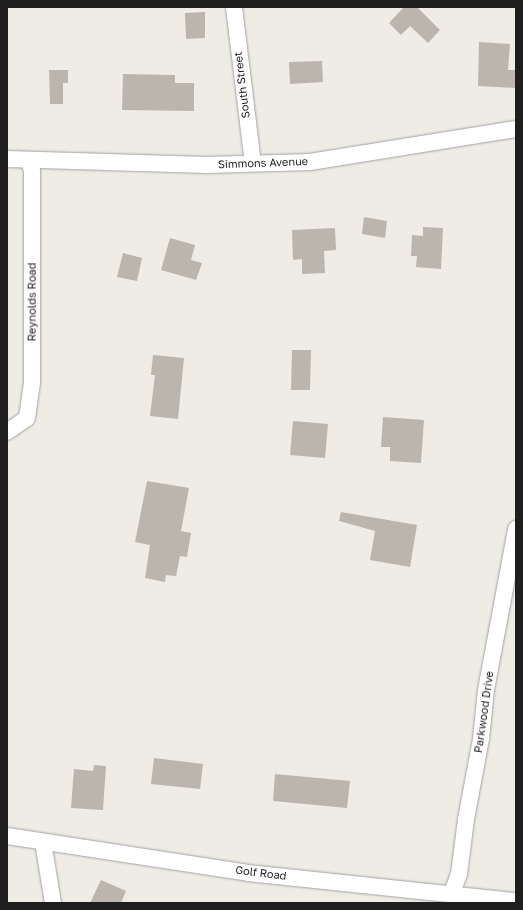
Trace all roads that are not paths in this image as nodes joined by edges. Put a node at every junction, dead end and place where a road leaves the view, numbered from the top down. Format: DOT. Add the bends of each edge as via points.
graph roads {
  1 [pos="234,7"];
  2 [pos="516,129"];
  3 [pos="7,159"];
  4 [pos="29,162"];
  5 [pos="253,163"];
  6 [pos="7,432"];
  7 [pos="516,529"];
  8 [pos="7,836"];
  9 [pos="43,842"];
  10 [pos="452,893"];
  11 [pos="516,901"];
  12 [pos="53,903"];
  1 -- 5 [label="street, South Street"];
  2 -- 5 [label="street, Simmons Avenue" via="337,159"];
  3 -- 4 [label="street, Simmons Avenue"];
  4 -- 5 [label="street, Simmons Avenue" via="207,165"];
  4 -- 6 [label="street, Reynolds Road" via="32,170 32,383 27,418"];
  7 -- 10 [label="street, Parkwood Drive" via="486,690 481,739 459,874"];
  8 -- 9 [label="street, Golf Road"];
  9 -- 10 [label="street, Golf Road" via="248,872"];
  9 -- 12 [label="street"];
  10 -- 11 [label="street, Golf Road"];
}
